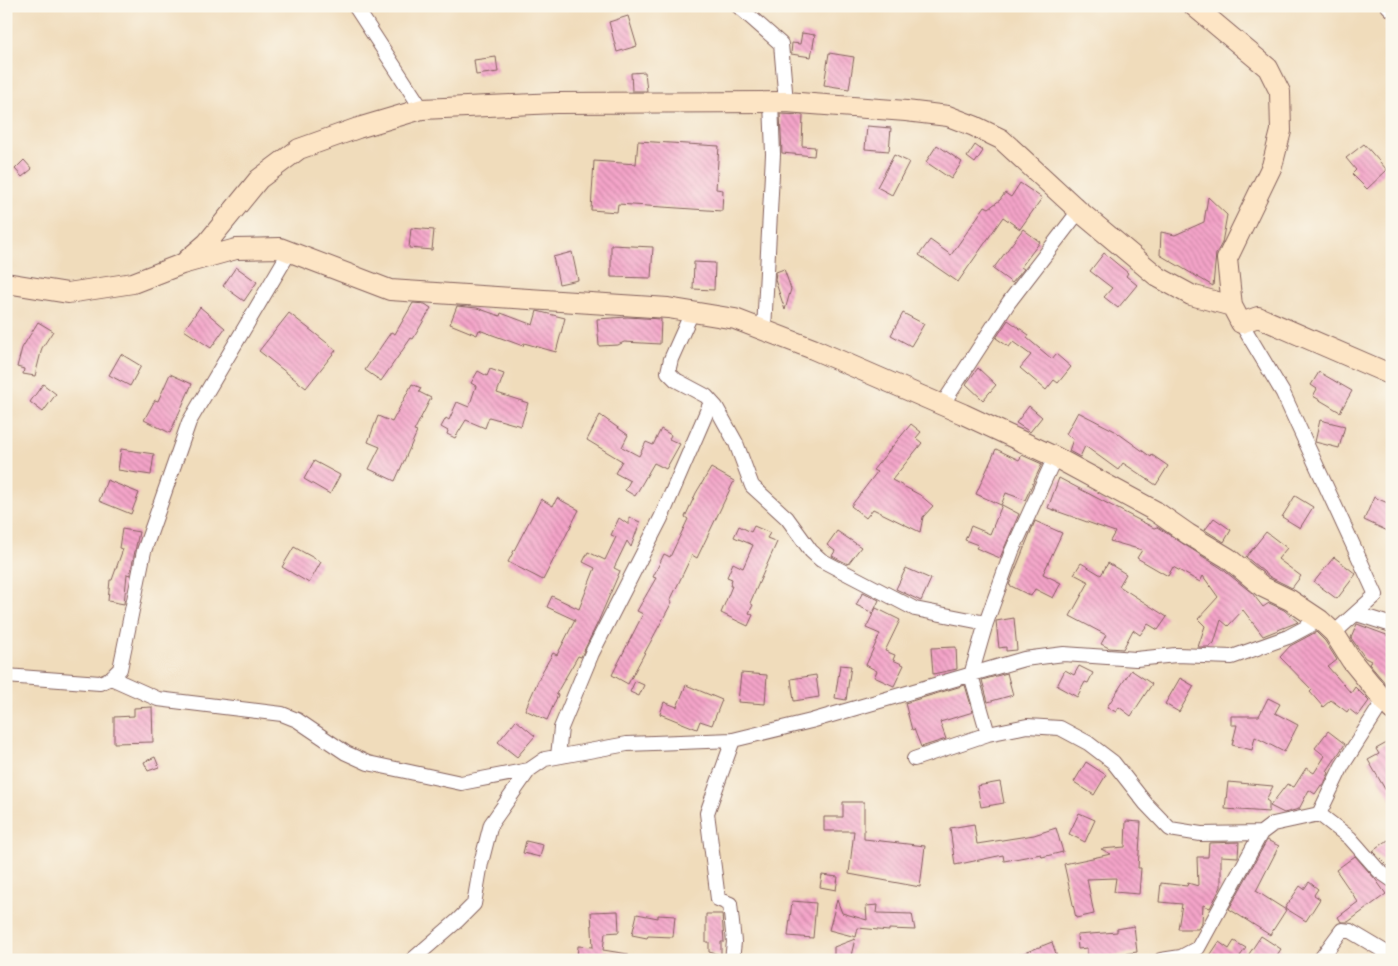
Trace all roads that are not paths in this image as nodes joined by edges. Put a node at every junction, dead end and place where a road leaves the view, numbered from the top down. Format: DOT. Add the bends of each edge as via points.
graph roads {
  1 [pos="356,6"];
  2 [pos="738,6"];
  3 [pos="1194,6"];
  4 [pos="1388,6"];
  5 [pos="1392,10"];
  6 [pos="778,102"];
  7 [pos="422,109"];
  8 [pos="1079,211"];
  9 [pos="290,251"];
  10 [pos="182,264"];
  11 [pos="6,283"];
  12 [pos="692,312"];
  13 [pos="1237,314"];
  14 [pos="764,330"];
  15 [pos="1392,375"];
  16 [pos="711,402"];
  17 [pos="942,404"];
  18 [pos="1055,457"];
  19 [pos="1357,614"];
  20 [pos="986,623"];
  21 [pos="1392,625"];
  22 [pos="1327,627"];
  23 [pos="972,675"];
  24 [pos="6,676"];
  25 [pos="111,678"];
  26 [pos="1388,705"];
  27 [pos="988,734"];
  28 [pos="733,740"];
  29 [pos="558,756"];
  30 [pos="914,759"];
  31 [pos="529,770"];
  32 [pos="1319,814"];
  33 [pos="1261,833"];
  34 [pos="1392,880"];
  35 [pos="1392,956"];
  36 [pos="412,960"];
  37 [pos="732,960"];
  38 [pos="1162,960"];
  39 [pos="1320,960"];
  1 -- 7 [label="street"];
  2 -- 6 [label="street" via="781,44"];
  3 -- 13 [label="street" via="1268,68 1280,92 1281,131 1272,166 1227,258"];
  4 -- 5 [label="street"];
  6 -- 7 [label="street" via="556,102"];
  6 -- 8 [label="street" via="948,116 1001,140"];
  6 -- 14 [label="street"];
  7 -- 10 [label="street" via="299,150 259,179 207,244"];
  8 -- 13 [label="street" via="1158,277"];
  8 -- 17 [label="street" via="1009,302"];
  9 -- 10 [label="street" via="280,248 236,249"];
  9 -- 12 [label="street" via="390,290"];
  9 -- 25 [label="street" via="189,422 144,551 120,669"];
  10 -- 11 [label="street" via="133,283 68,293"];
  12 -- 14 [label="street" via="735,319"];
  12 -- 16 [label="street" via="668,372"];
  13 -- 15 [label="street" via="1258,317"];
  13 -- 19 [label="street" via="1283,393 1370,580 1376,595"];
  14 -- 17 [label="street"];
  16 -- 20 [label="street" via="736,443 752,486 787,518 821,560 915,609"];
  16 -- 29 [label="street" via="661,518 592,653 561,728"];
  17 -- 18 [label="street"];
  18 -- 20 [label="street" via="1012,551"];
  18 -- 22 [label="street" via="1155,511 1228,558 1262,587 1290,600"];
  19 -- 21 [label="street"];
  19 -- 22 [label="street"];
  20 -- 23 [label="street"];
  22 -- 23 [label="street" via="1232,657 1176,655 1136,659 1064,654 1024,659"];
  22 -- 26 [label="street"];
  23 -- 27 [label="street"];
  23 -- 28 [label="street"];
  24 -- 25 [label="street" via="78,683 100,683"];
  25 -- 31 [label="street" via="158,699 282,714 368,763 461,783"];
  26 -- 32 [label="street" via="1342,766"];
  27 -- 30 [label="street"];
  27 -- 33 [label="street" via="1027,726 1060,728 1113,762 1170,829 1201,834"];
  28 -- 29 [label="street" via="627,744"];
  28 -- 37 [label="street" via="707,813 718,899 730,904 734,942"];
  29 -- 31 [label="street" via="544,759"];
  31 -- 36 [label="street" via="492,824 474,904"];
  32 -- 33 [label="street" via="1273,824"];
  32 -- 34 [label="street" via="1350,838 1379,871"];
  33 -- 38 [label="street" via="1198,948 1181,957"];
  35 -- 39 [label="street" via="1350,931 1342,930"];
}
